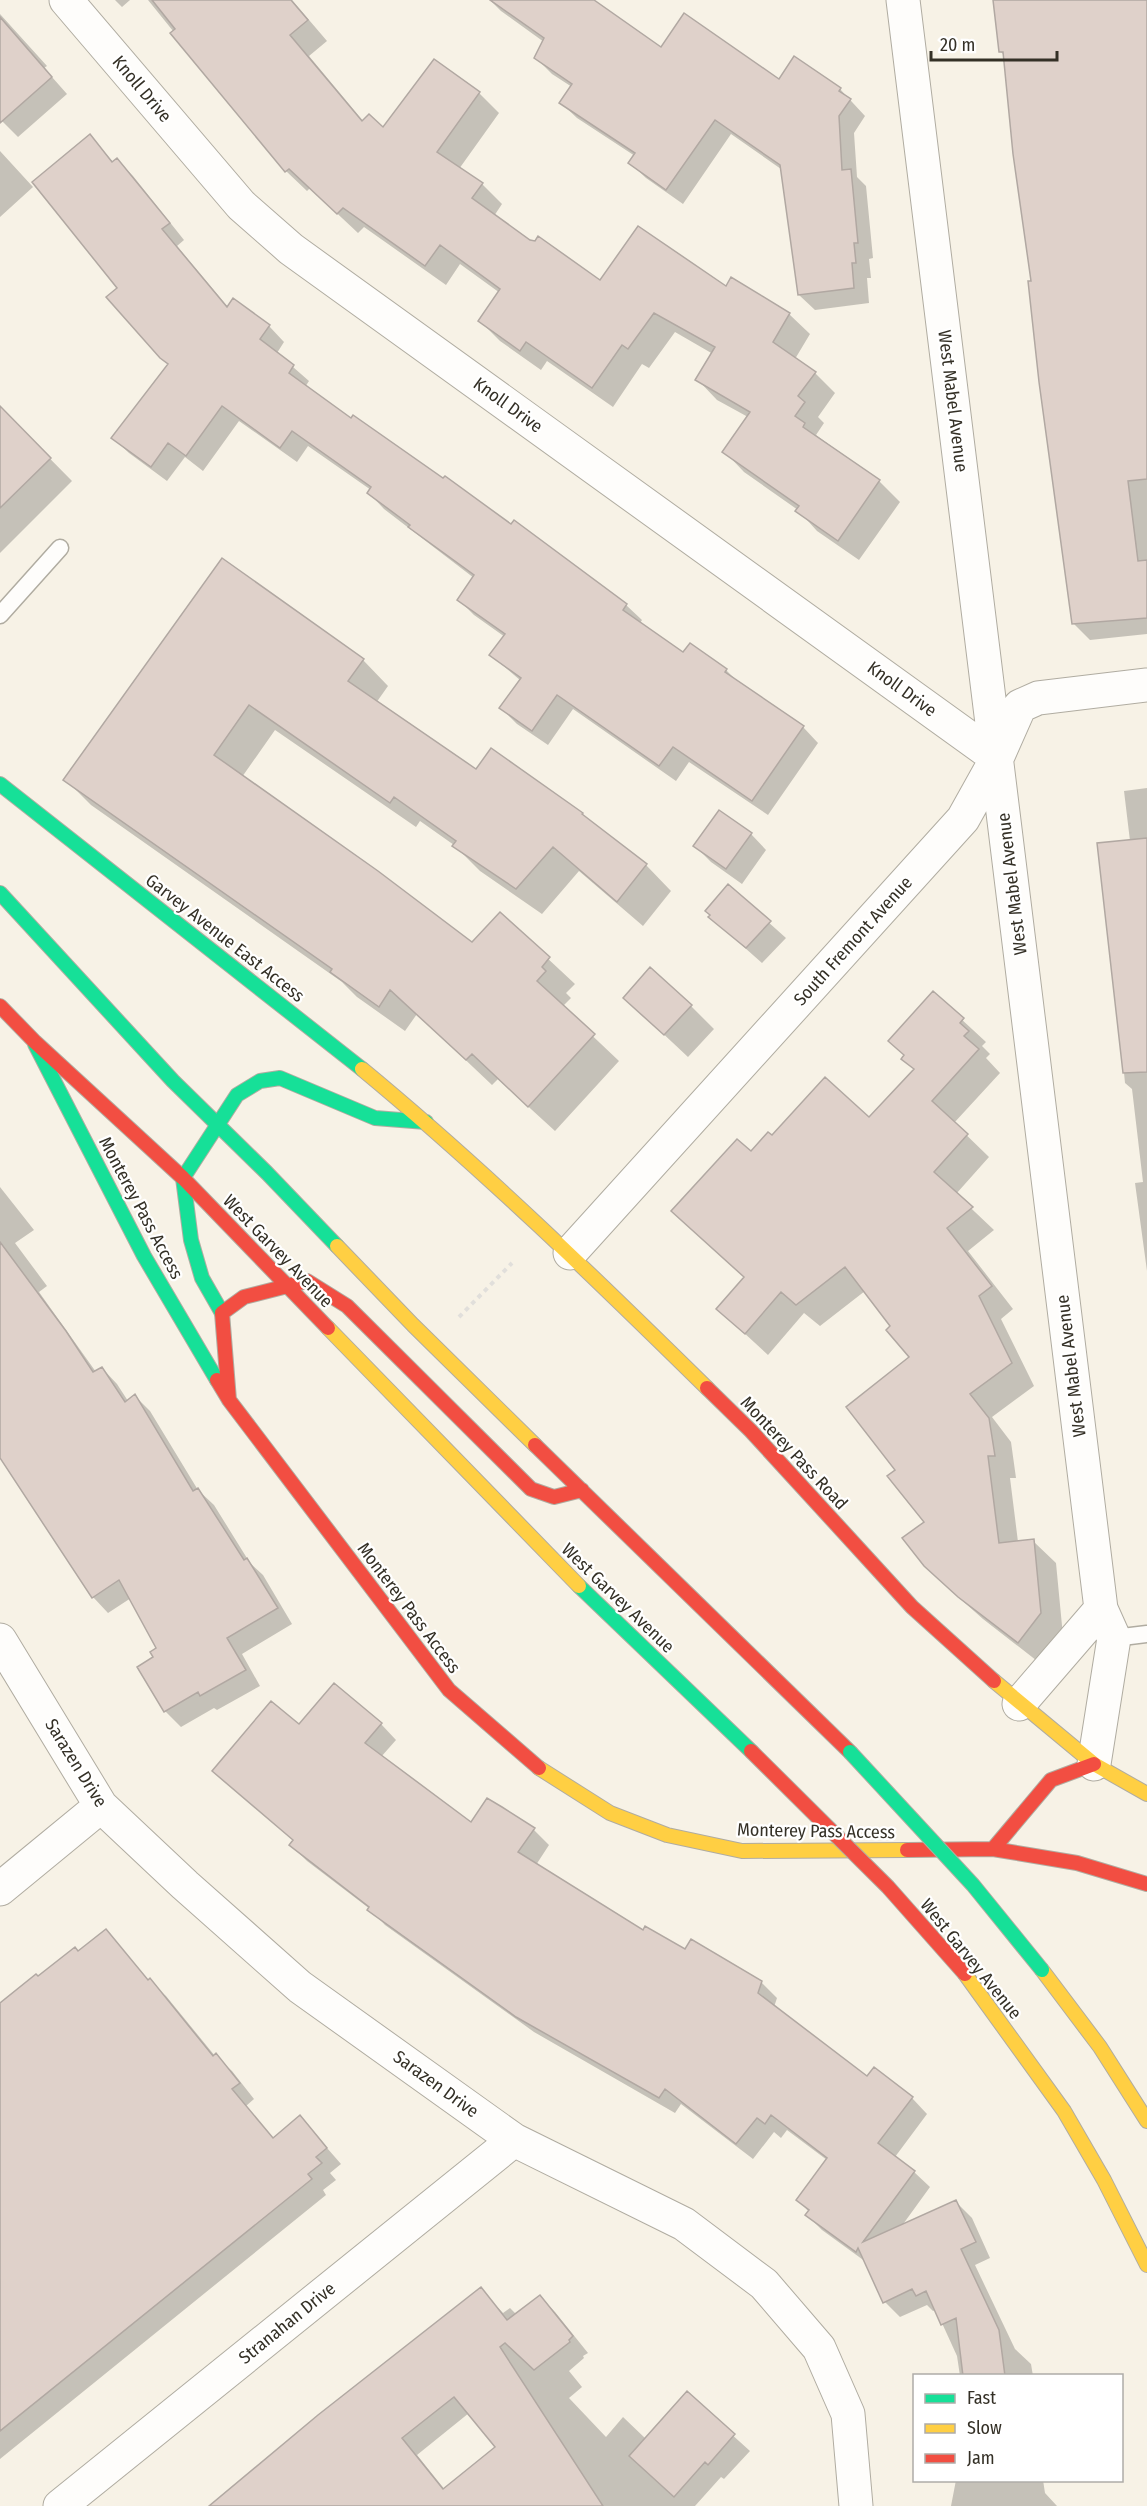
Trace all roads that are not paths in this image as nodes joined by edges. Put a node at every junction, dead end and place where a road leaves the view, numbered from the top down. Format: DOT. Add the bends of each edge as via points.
graph roads {
  1 [pos="66,0"];
  2 [pos="903,0"];
  3 [pos="60,548"];
  4 [pos="0,615"];
  5 [pos="1147,685"];
  6 [pos="997,758"];
  7 [pos="0,784"];
  8 [pos="0,893"];
  9 [pos="0,1006"];
  10 [pos="35,1042"];
  11 [pos="426,1122"];
  12 [pos="219,1126"];
  13 [pos="183,1178"];
  14 [pos="570,1253"];
  15 [pos="285,1285"];
  16 [pos="222,1313"];
  17 [pos="230,1400"];
  18 [pos="582,1490"];
  19 [pos="1107,1624"];
  20 [pos="1147,1634"];
  21 [pos="0,1640"];
  22 [pos="1019,1704"];
  23 [pos="1094,1764"];
  24 [pos="1147,1794"];
  25 [pos="101,1806"];
  26 [pos="993,1849"];
  27 [pos="1147,1884"];
  28 [pos="0,1889"];
  29 [pos="1147,2121"];
  30 [pos="514,2140"];
  31 [pos="1147,2265"];
  32 [pos="857,2505"];
  33 [pos="60,2506"];
  1 -- 6 [label="street, Knoll Drive" via="241,205 291,249"];
  2 -- 6 [label="street, West Mabel Avenue"];
  3 -- 4 [label="lane"];
  5 -- 6 [label="street, South Fremont Avenue" via="1038,698 1020,706"];
  6 -- 14 [label="street, South Fremont Avenue" via="963,819"];
  6 -- 19 [label="street, West Mabel Avenue"];
  7 -- 11 [label="main road, Garvey Avenue East Access"];
  8 -- 12 [label="main road" via="173,1082"];
  9 -- 10 [label="main road, West Garvey Avenue"];
  10 -- 13 [label="main road, West Garvey Avenue"];
  10 -- 17 [label="main road, Monterey Pass Access" via="144,1256"];
  11 -- 12 [label="main road" via="375,1118 280,1078 260,1081 237,1095"];
  11 -- 14 [label="main road, Monterey Pass Road"];
  12 -- 13 [label="main road"];
  12 -- 18 [label="main road" via="413,1325"];
  13 -- 15 [label="main road, West Garvey Avenue"];
  13 -- 16 [label="main road" via="191,1240 202,1278"];
  14 -- 22 [label="main road, Monterey Pass Road" via="751,1431 912,1606"];
  15 -- 16 [label="main road" via="244,1297"];
  15 -- 18 [label="main road" via="307,1281 347,1306 531,1489 554,1497"];
  15 -- 31 [label="main road, West Garvey Avenue, bridge" via="563,1570 839,1838 932,1934 1076,2130"];
  16 -- 17 [label="main road"];
  17 -- 26 [label="main road, Monterey Pass Access" via="449,1690 529,1761 610,1813 667,1835 742,1851"];
  18 -- 29 [label="main road, bridge" via="850,1752 971,1881 1095,2038"];
  19 -- 20 [label="lane"];
  19 -- 22 [label="street"];
  19 -- 23 [label="street, West Mabel Avenue"];
  21 -- 25 [label="street, Sarazen Drive"];
  22 -- 23 [label="main road, Monterey Pass Road"];
  23 -- 24 [label="main road, Monterey Pass Road"];
  23 -- 26 [label="main road" via="1052,1780"];
  25 -- 28 [label="street"];
  25 -- 30 [label="street, Sarazen Drive" via="300,1987"];
  26 -- 27 [label="main road" via="1077,1863"];
  30 -- 32 [label="street, Sarazen Drive" via="684,2224 764,2284 819,2348 848,2414"];
  30 -- 33 [label="street, Stranahan Drive"];
}
